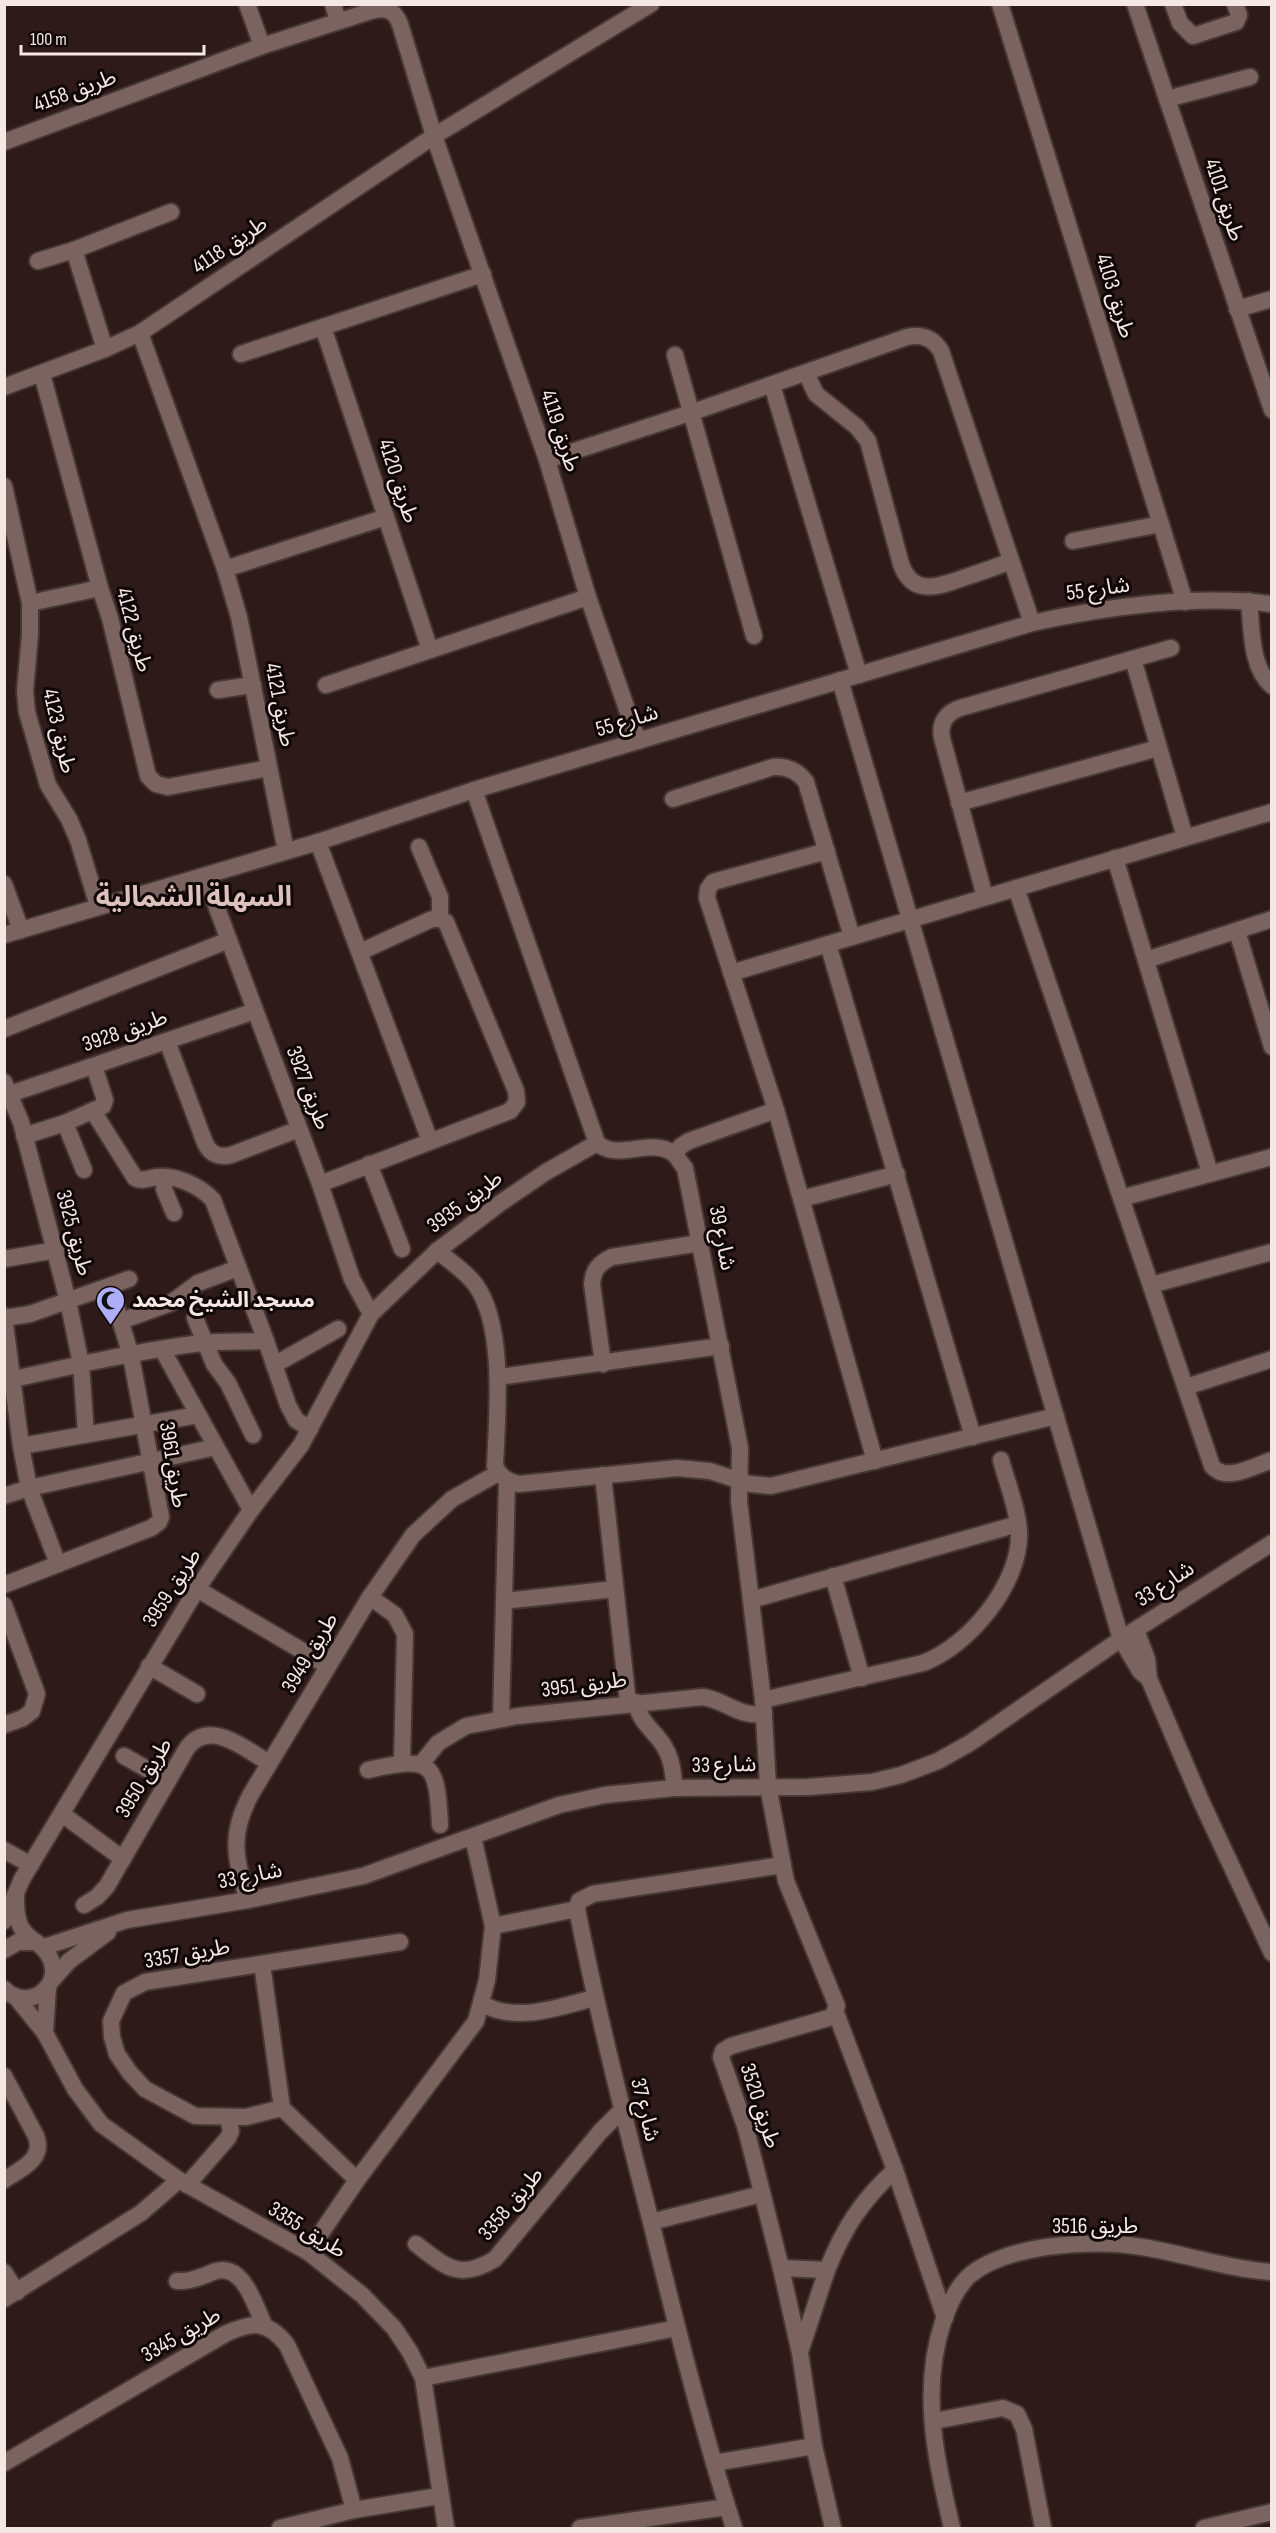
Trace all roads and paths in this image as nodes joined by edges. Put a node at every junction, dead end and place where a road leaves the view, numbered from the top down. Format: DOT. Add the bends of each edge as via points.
graph roads {
  1 [pos="247,4"];
  2 [pos="333,4"];
  3 [pos="651,4"];
  4 [pos="1000,4"];
  5 [pos="1135,4"];
  6 [pos="1173,4"];
  7 [pos="1235,4"];
  8 [pos="338,21"];
  9 [pos="262,46"];
  10 [pos="1250,77"];
  11 [pos="1167,99"];
  12 [pos="434,136"];
  13 [pos="4,141"];
  14 [pos="171,212"];
  15 [pos="74,250"];
  16 [pos="38,261"];
  17 [pos="483,274"];
  18 [pos="1272,299"];
  19 [pos="1237,309"];
  20 [pos="323,327"];
  21 [pos="140,333"];
  22 [pos="105,350"];
  23 [pos="241,354"];
  24 [pos="675,355"];
  25 [pos="806,373"];
  26 [pos="42,374"];
  27 [pos="772,385"];
  28 [pos="4,387"];
  29 [pos="1272,410"];
  30 [pos="693,412"];
  31 [pos="547,460"];
  32 [pos="4,486"];
  33 [pos="386,517"];
  34 [pos="1161,524"];
  35 [pos="1073,541"];
  36 [pos="1011,561"];
  37 [pos="225,569"];
  38 [pos="100,588"];
  39 [pos="588,597"];
  40 [pos="1185,602"];
  41 [pos="1249,602"];
  42 [pos="30,603"];
  43 [pos="1272,604"];
  44 [pos="1032,623"];
  45 [pos="754,636"];
  46 [pos="1170,648"];
  47 [pos="430,650"];
  48 [pos="1132,658"];
  49 [pos="858,675"];
  50 [pos="840,680"];
  51 [pos="253,685"];
  52 [pos="326,685"];
  53 [pos="1272,686"];
  54 [pos="218,690"];
  55 [pos="638,741"];
  56 [pos="1158,748"];
  57 [pos="268,768"];
  58 [pos="474,790"];
  59 [pos="673,799"];
  60 [pos="959,803"];
  61 [pos="1272,812"];
  62 [pos="1185,837"];
  63 [pos="318,842"];
  64 [pos="419,847"];
  65 [pos="286,851"];
  66 [pos="827,851"];
  67 [pos="1115,858"];
  68 [pos="205,876"];
  69 [pos="4,884"];
  70 [pos="1016,888"];
  71 [pos="985,897"];
  72 [pos="98,906"];
  73 [pos="440,919"];
  74 [pos="1272,919"];
  75 [pos="910,920"];
  76 [pos="1236,931"];
  77 [pos="13,933"];
  78 [pos="852,937"];
  79 [pos="229,940"];
  80 [pos="828,944"];
  81 [pos="360,952"];
  82 [pos="1146,960"];
  83 [pos="731,973"];
  84 [pos="255,1011"];
  85 [pos="4,1029"];
  86 [pos="167,1041"];
  87 [pos="1272,1047"];
  88 [pos="94,1066"];
  89 [pos="7,1088"];
  90 [pos="776,1110"];
  91 [pos="93,1111"];
  92 [pos="65,1123"];
  93 [pos="299,1129"];
  94 [pos="24,1136"];
  95 [pos="430,1141"];
  96 [pos="597,1143"];
  97 [pos="674,1154"];
  98 [pos="1272,1157"];
  99 [pos="369,1164"];
  100 [pos="84,1170"];
  101 [pos="1210,1173"];
  102 [pos="897,1174"];
  103 [pos="164,1177"];
  104 [pos="320,1184"];
  105 [pos="1121,1198"];
  106 [pos="802,1199"];
  107 [pos="174,1213"];
  108 [pos="700,1243"];
  109 [pos="402,1249"];
  110 [pos="56,1250"];
  111 [pos="437,1251"];
  112 [pos="1272,1252"];
  113 [pos="4,1259"];
  114 [pos="238,1268"];
  115 [pos="129,1279"];
  116 [pos="1151,1285"];
  117 [pos="110,1286"];
  118 [pos="68,1301"];
  119 [pos="371,1314"];
  120 [pos="5,1317"];
  121 [pos="195,1318"];
  122 [pos="121,1321"];
  123 [pos="338,1329"];
  124 [pos="266,1341"];
  125 [pos="204,1343"];
  126 [pos="721,1346"];
  127 [pos="162,1349"];
  128 [pos="131,1356"];
  129 [pos="1272,1359"];
  130 [pos="81,1364"];
  131 [pos="603,1364"];
  132 [pos="274,1365"];
  133 [pos="499,1377"];
  134 [pos="14,1379"];
  135 [pos="1186,1388"];
  136 [pos="198,1415"];
  137 [pos="1056,1416"];
  138 [pos="145,1424"];
  139 [pos="310,1429"];
  140 [pos="86,1434"];
  141 [pos="253,1435"];
  142 [pos="973,1437"];
  143 [pos="21,1446"];
  144 [pos="216,1447"];
  145 [pos="1001,1460"];
  146 [pos="1272,1460"];
  147 [pos="152,1461"];
  148 [pos="875,1461"];
  149 [pos="603,1475"];
  150 [pos="508,1479"];
  151 [pos="740,1481"];
  152 [pos="29,1488"];
  153 [pos="4,1496"];
  154 [pos="251,1510"];
  155 [pos="1018,1524"];
  156 [pos="1272,1543"];
  157 [pos="58,1564"];
  158 [pos="833,1576"];
  159 [pos="4,1585"];
  160 [pos="197,1589"];
  161 [pos="615,1589"];
  162 [pos="370,1597"];
  163 [pos="751,1600"];
  164 [pos="504,1601"];
  165 [pos="4,1605"];
  166 [pos="1136,1630"];
  167 [pos="1121,1640"];
  168 [pos="149,1666"];
  169 [pos="328,1666"];
  170 [pos="862,1678"];
  171 [pos="1149,1680"];
  172 [pos="197,1694"];
  173 [pos="632,1702"];
  174 [pos="763,1707"];
  175 [pos="501,1719"];
  176 [pos="4,1725"];
  177 [pos="124,1756"];
  178 [pos="402,1762"];
  179 [pos="269,1763"];
  180 [pos="421,1764"];
  181 [pos="368,1770"];
  182 [pos="168,1781"];
  183 [pos="768,1786"];
  184 [pos="674,1788"];
  185 [pos="62,1814"];
  186 [pos="440,1825"];
  187 [pos="473,1837"];
  188 [pos="4,1850"];
  189 [pos="4,1859"];
  190 [pos="123,1859"];
  191 [pos="31,1865"];
  192 [pos="783,1865"];
  193 [pos="18,1885"];
  194 [pos="248,1900"];
  195 [pos="84,1905"];
  196 [pos="577,1909"];
  197 [pos="4,1920"];
  198 [pos="127,1920"];
  199 [pos="493,1926"];
  200 [pos="400,1942"];
  201 [pos="40,1944"];
  202 [pos="4,1950"];
  203 [pos="1272,1953"];
  204 [pos="262,1964"];
  205 [pos="50,1983"];
  206 [pos="8,1992"];
  207 [pos="594,1998"];
  208 [pos="481,2003"];
  209 [pos="836,2013"];
  210 [pos="45,2033"];
  211 [pos="4,2076"];
  212 [pos="282,2108"];
  213 [pos="621,2111"];
  214 [pos="228,2118"];
  215 [pos="895,2170"];
  216 [pos="4,2180"];
  217 [pos="357,2180"];
  218 [pos="183,2183"];
  219 [pos="762,2194"];
  220 [pos="651,2222"];
  221 [pos="416,2244"];
  222 [pos="308,2252"];
  223 [pos="781,2268"];
  224 [pos="827,2270"];
  225 [pos="4,2272"];
  226 [pos="1272,2272"];
  227 [pos="177,2281"];
  228 [pos="11,2296"];
  229 [pos="945,2318"];
  230 [pos="265,2327"];
  231 [pos="677,2328"];
  232 [pos="800,2353"];
  233 [pos="423,2378"];
  234 [pos="934,2421"];
  235 [pos="814,2446"];
  236 [pos="4,2463"];
  237 [pos="714,2463"];
  238 [pos="439,2496"];
  239 [pos="727,2507"];
  240 [pos="354,2510"];
  241 [pos="1272,2512"];
  242 [pos="591,2528"];
  243 [pos="280,2529"];
  244 [pos="446,2529"];
  245 [pos="734,2529"];
  246 [pos="833,2529"];
  247 [pos="952,2529"];
  248 [pos="1043,2529"];
  249 [pos="1204,2529"];
  1 -- 9 [label="street"];
  2 -- 8 [label="street"];
  3 -- 12 [label="street, طريق 4118"];
  4 -- 34 [label="street, طريق 4103"];
  5 -- 11 [label="street, طريق 4101"];
  6 -- 7 [label="street" via="1180,23 1193,36 1236,22 1239,15"];
  8 -- 9 [label="street, طريق 4158"];
  8 -- 12 [label="street, طريق 4158" via="385,9 397,17"];
  9 -- 13 [label="street, طريق 4158"];
  10 -- 11 [label="street"];
  11 -- 19 [label="street, طريق 4101"];
  12 -- 17 [label="street, طريق 4119"];
  12 -- 21 [label="street, طريق 4118"];
  14 -- 15 [label="street"];
  15 -- 16 [label="street"];
  15 -- 22 [label="street"];
  17 -- 20 [label="street"];
  17 -- 31 [label="street, طريق 4119"];
  18 -- 19 [label="street"];
  19 -- 29 [label="street, طريق 4101"];
  20 -- 23 [label="street"];
  20 -- 33 [label="street, طريق 4120"];
  21 -- 22 [label="street, طريق 4118"];
  21 -- 37 [label="street, طريق 4121"];
  22 -- 26 [label="street, طريق 4118"];
  24 -- 30 [label="street"];
  25 -- 27 [label="street"];
  25 -- 36 [label="street" via="816,394 857,427 867,441 901,564 913,581 925,587 939,587"];
  25 -- 36 [label="street" via="915,336 923,336 937,345"];
  26 -- 28 [label="street"];
  26 -- 38 [label="street, طريق 4122"];
  27 -- 30 [label="street"];
  27 -- 49 [label="street"];
  30 -- 31 [label="street"];
  30 -- 45 [label="street"];
  31 -- 39 [label="street, طريق 4119"];
  32 -- 42 [label="street, طريق 4123"];
  33 -- 37 [label="street"];
  33 -- 47 [label="street, طريق 4120"];
  34 -- 35 [label="street"];
  34 -- 40 [label="street, طريق 4103"];
  36 -- 44 [label="street"];
  37 -- 51 [label="street, طريق 4121"];
  38 -- 42 [label="street"];
  38 -- 57 [label="street, طريق 4122" via="145,771 152,781 168,787"];
  39 -- 47 [label="street"];
  39 -- 55 [label="street, طريق 4119"];
  40 -- 41 [label="street, شارع 55"];
  40 -- 44 [label="street, شارع 55" via="1118,608"];
  41 -- 43 [label="street, شارع 55"];
  41 -- 53 [label="street" via="1257,664"];
  42 -- 72 [label="street, طريق 4123" via="27,712 48,785 78,840"];
  44 -- 49 [label="street, شارع 55"];
  46 -- 48 [label="street"];
  47 -- 52 [label="street"];
  48 -- 56 [label="street"];
  48 -- 60 [label="street" via="950,712 941,732"];
  49 -- 50 [label="street, شارع 55"];
  50 -- 55 [label="street, شارع 55"];
  50 -- 75 [label="street"];
  51 -- 54 [label="street"];
  51 -- 57 [label="street, طريق 4121"];
  55 -- 58 [label="street, شارع 55"];
  56 -- 60 [label="street"];
  56 -- 62 [label="street"];
  57 -- 65 [label="street, طريق 4121"];
  58 -- 63 [label="street, شارع 55"];
  58 -- 96 [label="street"];
  59 -- 66 [label="street" via="773,768 787,768 806,782"];
  60 -- 71 [label="street"];
  61 -- 62 [label="street"];
  62 -- 67 [label="street"];
  63 -- 65 [label="street, شارع 55"];
  63 -- 81 [label="street"];
  64 -- 73 [label="street" via="440,897"];
  65 -- 68 [label="street, شارع 55"];
  66 -- 78 [label="street"];
  66 -- 83 [label="street" via="713,882 707,898"];
  67 -- 70 [label="street"];
  67 -- 82 [label="street"];
  68 -- 72 [label="street, شارع 55"];
  68 -- 79 [label="street, طريق 3927"];
  69 -- 77 [label="street"];
  70 -- 71 [label="street"];
  70 -- 105 [label="street"];
  71 -- 75 [label="street"];
  72 -- 77 [label="street, شارع 55"];
  73 -- 81 [label="street" via="428,920"];
  73 -- 95 [label="street" via="451,928 517,1098 510,1111"];
  74 -- 76 [label="street"];
  75 -- 78 [label="street"];
  75 -- 137 [label="street"];
  76 -- 82 [label="street"];
  76 -- 87 [label="street"];
  78 -- 80 [label="street"];
  79 -- 84 [label="street, طريق 3927"];
  79 -- 85 [label="street"];
  80 -- 83 [label="street"];
  80 -- 102 [label="street"];
  81 -- 95 [label="street"];
  82 -- 101 [label="street"];
  83 -- 90 [label="street"];
  84 -- 86 [label="street, طريق 3928"];
  84 -- 93 [label="street, طريق 3927"];
  86 -- 88 [label="street, طريق 3928"];
  86 -- 93 [label="street" via="211,1152 226,1157"];
  88 -- 89 [label="street, طريق 3928"];
  88 -- 91 [label="street" via="105,1100 103,1106"];
  89 -- 94 [label="street, طريق 3925"];
  90 -- 97 [label="street" via="689,1141"];
  90 -- 106 [label="street"];
  91 -- 92 [label="street"];
  91 -- 103 [label="street" via="135,1178 142,1181"];
  92 -- 94 [label="street"];
  92 -- 100 [label="street"];
  93 -- 104 [label="street, طريق 3927"];
  94 -- 110 [label="street, طريق 3925"];
  95 -- 99 [label="street"];
  96 -- 97 [label="street" via="610,1151 663,1148"];
  96 -- 111 [label="street, طريق 3935" via="522,1187"];
  97 -- 108 [label="street, شارع 39" via="685,1168"];
  98 -- 101 [label="street"];
  99 -- 104 [label="street"];
  99 -- 109 [label="street"];
  101 -- 105 [label="street"];
  102 -- 106 [label="street"];
  102 -- 142 [label="street"];
  103 -- 107 [label="street" via="164,1189"];
  103 -- 114 [label="street" via="198,1187 213,1200"];
  104 -- 119 [label="street, طريق 3927" via="352,1280"];
  105 -- 116 [label="street"];
  106 -- 148 [label="street"];
  108 -- 126 [label="street, شارع 39"];
  108 -- 131 [label="street" via="612,1257 597,1268 592,1284"];
  110 -- 113 [label="street"];
  110 -- 118 [label="street, طريق 3925"];
  111 -- 119 [label="street, طريق 3935"];
  111 -- 133 [label="street" via="466,1273 483,1298"];
  112 -- 116 [label="street"];
  114 -- 122 [label="street" via="198,1283 171,1303"];
  114 -- 124 [label="street"];
  115 -- 117 [label="street"];
  116 -- 135 [label="street"];
  117 -- 118 [label="street"];
  117 -- 122 [label="street, طريق 3961"];
  118 -- 120 [label="street" via="30,1314"];
  118 -- 130 [label="street, طريق 3925"];
  119 -- 139 [label="street, طريق 3959"];
  120 -- 134 [label="street"];
  121 -- 125 [label="street"];
  122 -- 128 [label="street, طريق 3961"];
  123 -- 132 [label="street"];
  124 -- 125 [label="street"];
  124 -- 132 [label="street"];
  125 -- 127 [label="street"];
  125 -- 141 [label="street"];
  126 -- 131 [label="street"];
  126 -- 151 [label="street, شارع 39" via="741,1448"];
  127 -- 128 [label="street"];
  127 -- 136 [label="street"];
  128 -- 130 [label="street"];
  128 -- 138 [label="street, طريق 3961"];
  129 -- 135 [label="street"];
  130 -- 134 [label="street"];
  130 -- 140 [label="street, طريق 3925"];
  131 -- 133 [label="street"];
  132 -- 139 [label="street" via="293,1415"];
  133 -- 150 [label="street" via="495,1466"];
  134 -- 143 [label="street"];
  135 -- 146 [label="street" via="1215,1470 1229,1474"];
  136 -- 138 [label="street"];
  136 -- 144 [label="street"];
  137 -- 142 [label="street, طريق 3949"];
  137 -- 167 [label="street"];
  138 -- 140 [label="street"];
  138 -- 147 [label="street, طريق 3961"];
  139 -- 154 [label="street, طريق 3959"];
  140 -- 143 [label="street"];
  142 -- 148 [label="street, طريق 3949"];
  143 -- 152 [label="street"];
  144 -- 147 [label="street"];
  144 -- 154 [label="street"];
  145 -- 155 [label="street"];
  147 -- 152 [label="street"];
  147 -- 157 [label="street, طريق 3961" via="159,1522"];
  148 -- 151 [label="street, طريق 3949" via="782,1485 760,1486"];
  149 -- 150 [label="street, طريق 3949"];
  149 -- 151 [label="street, طريق 3949" via="693,1468"];
  149 -- 161 [label="street"];
  150 -- 162 [label="street, طريق 3949" via="459,1494 425,1522"];
  150 -- 164 [label="street"];
  151 -- 163 [label="street, شارع 39"];
  152 -- 153 [label="street"];
  152 -- 157 [label="street"];
  154 -- 160 [label="street, طريق 3959"];
  155 -- 158 [label="street"];
  155 -- 170 [label="street" via="1018,1546 1008,1579 997,1599 959,1642 922,1664"];
  156 -- 166 [label="street, شارع 33"];
  157 -- 159 [label="street, طريق 3961"];
  158 -- 163 [label="street"];
  158 -- 170 [label="street"];
  160 -- 168 [label="street, طريق 3959"];
  160 -- 169 [label="street"];
  161 -- 164 [label="street"];
  161 -- 173 [label="street"];
  162 -- 169 [label="street, طريق 3949"];
  162 -- 178 [label="street" via="395,1615 405,1634"];
  163 -- 174 [label="street, شارع 39"];
  164 -- 175 [label="street"];
  165 -- 176 [label="street" via="37,1700 28,1715"];
  166 -- 167 [label="street, شارع 33"];
  166 -- 171 [label="street" via="1147,1659"];
  167 -- 171 [label="street"];
  167 -- 183 [label="street, شارع 33" via="938,1761 872,1782"];
  168 -- 172 [label="street"];
  168 -- 185 [label="street, طريق 3959"];
  169 -- 179 [label="street, طريق 3949"];
  170 -- 174 [label="street"];
  171 -- 203 [label="street"];
  173 -- 174 [label="street, طريق 3951" via="703,1697 742,1713"];
  173 -- 175 [label="street, طريق 3951"];
  173 -- 184 [label="street" via="669,1756"];
  174 -- 183 [label="street, شارع 39"];
  175 -- 180 [label="street, طريق 3951" via="456,1730 438,1743"];
  177 -- 182 [label="street"];
  178 -- 180 [label="street"];
  178 -- 181 [label="street"];
  179 -- 182 [label="street, طريق 3950" via="220,1736 205,1734 191,1742"];
  179 -- 194 [label="street, طريق 3949" via="245,1805 235,1841 237,1865"];
  180 -- 186 [label="street" via="437,1784"];
  182 -- 190 [label="street, طريق 3950"];
  183 -- 184 [label="street, شارع 33"];
  183 -- 192 [label="street, شارع 39"];
  184 -- 187 [label="street, شارع 33" via="605,1795 559,1805"];
  185 -- 190 [label="street"];
  185 -- 191 [label="street, طريق 3959"];
  187 -- 194 [label="street, شارع 33" via="363,1876"];
  187 -- 199 [label="street"];
  188 -- 191 [label="street"];
  189 -- 193 [label="street"];
  190 -- 195 [label="street, طريق 3950" via="102,1892"];
  191 -- 193 [label="street, طريق 3959"];
  192 -- 196 [label="street" via="593,1894 579,1901"];
  192 -- 209 [label="street" via="797,1909 836,1998"];
  193 -- 197 [label="street, طريق 3959"];
  193 -- 201 [label="street" via="18,1923 22,1931"];
  194 -- 198 [label="street, شارع 33"];
  196 -- 199 [label="street"];
  196 -- 207 [label="street, شارع 37"];
  198 -- 201 [label="street, شارع 33"];
  198 -- 205 [label="street, شارع 33" via="90,1943"];
  199 -- 208 [label="street"];
  200 -- 204 [label="street, طريق 3357"];
  201 -- 202 [label="street, شارع 33" via="18,1942"];
  201 -- 205 [label="street" via="53,1962"];
  204 -- 212 [label="street, طريق 3357"];
  204 -- 214 [label="street, طريق 3357" via="145,1982 124,1993 111,2021 117,2054 145,2089 195,2116"];
  205 -- 206 [label="street" via="33,1997"];
  205 -- 210 [label="street"];
  206 -- 210 [label="street, طريق 3355"];
  207 -- 208 [label="street" via="516,2014"];
  207 -- 213 [label="street, شارع 37"];
  208 -- 217 [label="street" via="476,2021"];
  209 -- 215 [label="street"];
  209 -- 219 [label="street, طريق 3520" via="723,2051 722,2062 746,2129"];
  210 -- 218 [label="street, طريق 3355" via="75,2089 101,2124"];
  211 -- 216 [label="street" via="39,2145 34,2160"];
  212 -- 214 [label="street, طريق 3357"];
  212 -- 217 [label="street"];
  213 -- 220 [label="street, شارع 37"];
  213 -- 221 [label="street, طريق 3358" via="495,2259 480,2268 447,2268"];
  214 -- 218 [label="street" via="228,2138"];
  215 -- 224 [label="street" via="853,2216"];
  215 -- 229 [label="street"];
  217 -- 222 [label="street"];
  218 -- 222 [label="street, طريق 3355"];
  218 -- 228 [label="street"];
  219 -- 220 [label="street"];
  219 -- 223 [label="street, طريق 3520"];
  220 -- 231 [label="street, شارع 37"];
  222 -- 233 [label="street, طريق 3355" via="362,2295 394,2328"];
  223 -- 224 [label="street"];
  223 -- 232 [label="street, طريق 3520"];
  224 -- 232 [label="street"];
  225 -- 228 [label="street"];
  226 -- 229 [label="street, طريق 3516" via="1245,2270 1140,2246 1068,2244 993,2261 970,2276 952,2298"];
  227 -- 230 [label="street" via="222,2269 234,2271"];
  229 -- 234 [label="street, طريق 3516" via="932,2360"];
  230 -- 236 [label="street, طريق 3345" via="247,2324 225,2334"];
  230 -- 240 [label="street" via="287,2345 340,2458"];
  231 -- 233 [label="street"];
  231 -- 237 [label="street, شارع 37"];
  232 -- 235 [label="street, طريق 3520"];
  233 -- 238 [label="street, طريق 3355"];
  234 -- 247 [label="street, طريق 3516" via="938,2467"];
  234 -- 248 [label="street" via="1003,2408 1017,2414 1024,2429"];
  235 -- 237 [label="street"];
  235 -- 246 [label="street, طريق 3520"];
  237 -- 239 [label="street, شارع 37"];
  238 -- 240 [label="street"];
  238 -- 244 [label="street, طريق 3355"];
  239 -- 242 [label="street"];
  239 -- 245 [label="street, شارع 37"];
  240 -- 243 [label="street"];
  241 -- 249 [label="street"];
}
